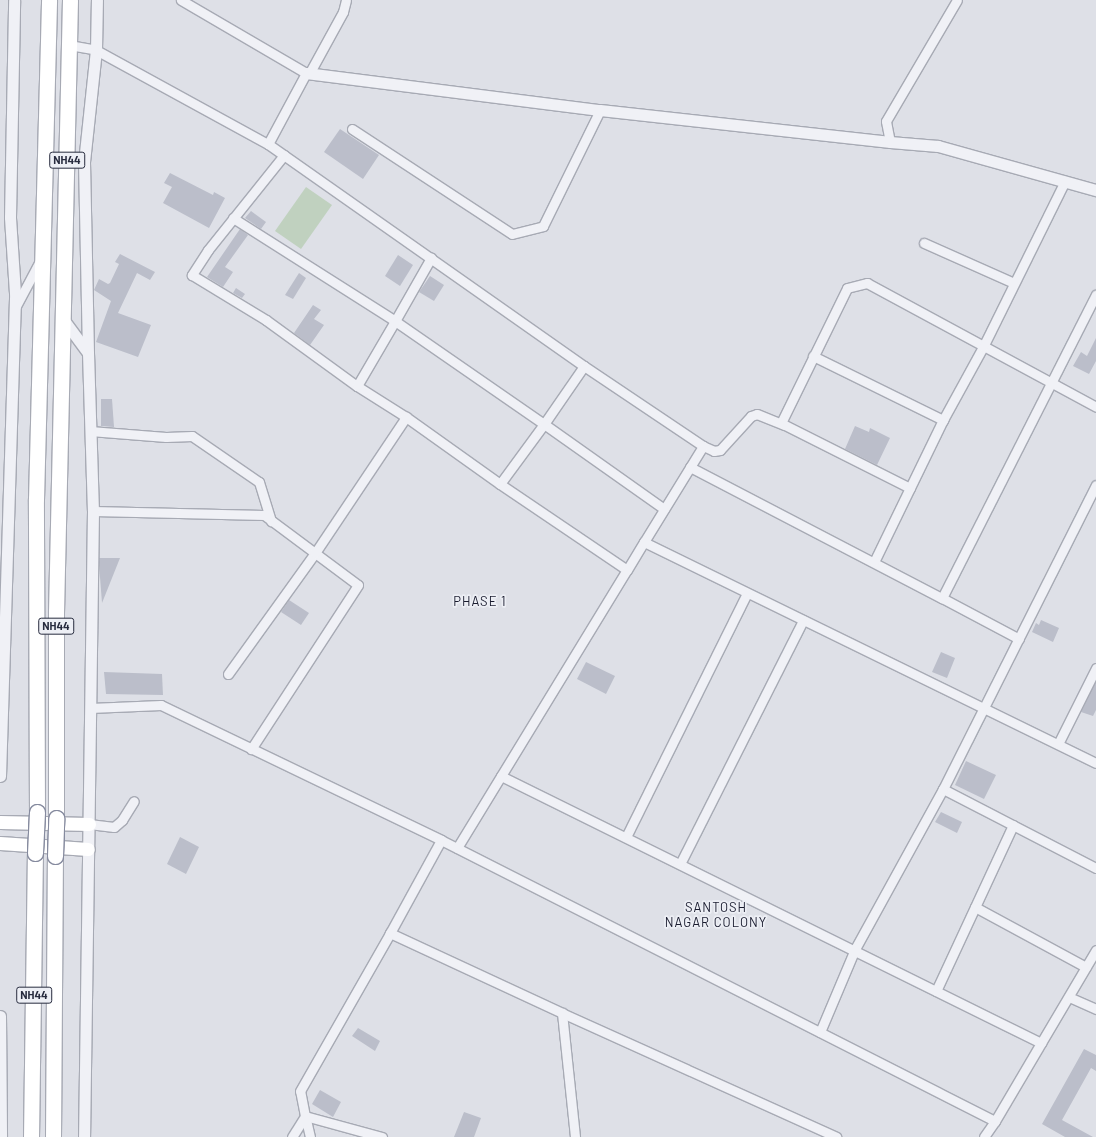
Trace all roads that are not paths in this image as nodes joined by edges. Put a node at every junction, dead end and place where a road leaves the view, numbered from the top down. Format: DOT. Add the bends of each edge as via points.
graph roads {
  1 [pos="14,0"];
  2 [pos="49,0"];
  3 [pos="70,0"];
  4 [pos="97,0"];
  5 [pos="181,0"];
  6 [pos="957,0"];
  7 [pos="344,1"];
  8 [pos="69,45"];
  9 [pos="96,50"];
  10 [pos="308,74"];
  11 [pos="600,110"];
  12 [pos="352,129"];
  13 [pos="890,142"];
  14 [pos="268,144"];
  15 [pos="284,155"];
  16 [pos="1065,181"];
  17 [pos="1096,190"];
  18 [pos="5,215"];
  19 [pos="233,218"];
  20 [pos="924,243"];
  21 [pos="42,257"];
  22 [pos="432,258"];
  23 [pos="1014,283"];
  24 [pos="1096,295"];
  25 [pos="14,309"];
  26 [pos="63,319"];
  27 [pos="395,321"];
  28 [pos="983,347"];
  29 [pos="88,353"];
  30 [pos="813,356"];
  31 [pos="584,366"];
  32 [pos="1053,382"];
  33 [pos="357,386"];
  34 [pos="1096,406"];
  35 [pos="406,418"];
  36 [pos="943,420"];
  37 [pos="544,424"];
  38 [pos="784,425"];
  39 [pos="90,431"];
  40 [pos="703,446"];
  41 [pos="690,467"];
  42 [pos="500,484"];
  43 [pos="910,488"];
  44 [pos="1095,491"];
  45 [pos="664,509"];
  46 [pos="93,511"];
  47 [pos="272,520"];
  48 [pos="644,542"];
  49 [pos="315,553"];
  50 [pos="874,562"];
  51 [pos="627,570"];
  52 [pos="747,593"];
  53 [pos="942,598"];
  54 [pos="803,620"];
  55 [pos="1019,639"];
  56 [pos="1096,670"];
  57 [pos="228,674"];
  58 [pos="90,708"];
  59 [pos="985,708"];
  60 [pos="1058,744"];
  61 [pos="251,749"];
  62 [pos="1096,763"];
  63 [pos="0,776"];
  64 [pos="501,776"];
  65 [pos="943,789"];
  66 [pos="134,801"];
  67 [pos="0,822"];
  68 [pos="89,824"];
  69 [pos="1013,825"];
  70 [pos="626,837"];
  71 [pos="441,840"];
  72 [pos="0,843"];
  73 [pos="457,848"];
  74 [pos="88,849"];
  75 [pos="680,864"];
  76 [pos="1096,868"];
  77 [pos="975,907"];
  78 [pos="390,933"];
  79 [pos="855,949"];
  80 [pos="1096,950"];
  81 [pos="1086,967"];
  82 [pos="936,991"];
  83 [pos="1069,997"];
  84 [pos="1096,1009"];
  85 [pos="562,1013"];
  86 [pos="0,1016"];
  87 [pos="820,1032"];
  88 [pos="1041,1043"];
  89 [pos="305,1116"];
  90 [pos="995,1121"];
  91 [pos="1,1137"];
  92 [pos="30,1137"];
  93 [pos="53,1137"];
  94 [pos="84,1137"];
  95 [pos="292,1137"];
  96 [pos="310,1137"];
  97 [pos="382,1137"];
  98 [pos="575,1137"];
  99 [pos="836,1137"];
  100 [pos="984,1137"];
  1 -- 18 [label="street"];
  2 -- 21 [label="highway, NH44"];
  3 -- 8 [label="highway, NH44"];
  4 -- 9 [label="street"];
  5 -- 10 [label="street"];
  6 -- 13 [label="street" via="886,121"];
  7 -- 10 [label="street" via="343,12"];
  8 -- 9 [label="street"];
  8 -- 26 [label="highway, NH44"];
  9 -- 14 [label="street"];
  9 -- 29 [label="street" via="84,162"];
  10 -- 11 [label="street"];
  10 -- 14 [label="street"];
  11 -- 12 [label="street" via="543,226 512,234"];
  11 -- 13 [label="street"];
  13 -- 16 [label="street" via="938,146"];
  14 -- 15 [label="street"];
  15 -- 19 [label="street"];
  15 -- 22 [label="street"];
  16 -- 17 [label="street"];
  16 -- 23 [label="street"];
  18 -- 25 [label="street"];
  19 -- 27 [label="street"];
  19 -- 33 [label="street" via="192,275 266,320"];
  20 -- 23 [label="street"];
  21 -- 25 [label="street"];
  21 -- 92 [label="highway, NH44, bridge" via="36,499 37,812"];
  22 -- 27 [label="street"];
  22 -- 31 [label="street"];
  23 -- 28 [label="street"];
  24 -- 32 [label="street"];
  25 -- 63 [label="street"];
  26 -- 29 [label="street"];
  26 -- 93 [label="highway, NH44, bridge" via="56,612"];
  27 -- 33 [label="street"];
  27 -- 37 [label="street"];
  28 -- 30 [label="street" via="867,283 847,288"];
  28 -- 32 [label="street"];
  28 -- 36 [label="street"];
  29 -- 39 [label="street"];
  30 -- 36 [label="street"];
  30 -- 38 [label="street" via="781,423"];
  31 -- 37 [label="street"];
  31 -- 40 [label="street"];
  32 -- 34 [label="street"];
  32 -- 53 [label="street"];
  33 -- 35 [label="street"];
  35 -- 42 [label="street"];
  35 -- 49 [label="street"];
  36 -- 43 [label="street"];
  37 -- 42 [label="street"];
  37 -- 45 [label="street"];
  38 -- 40 [label="street" via="757,414 751,416 720,450 714,451"];
  38 -- 43 [label="street"];
  39 -- 46 [label="street"];
  39 -- 47 [label="street" via="166,437 192,436 259,482"];
  40 -- 41 [label="street"];
  41 -- 45 [label="street"];
  41 -- 50 [label="street"];
  42 -- 51 [label="street"];
  43 -- 50 [label="street"];
  44 -- 55 [label="street"];
  45 -- 48 [label="street"];
  46 -- 47 [label="street" via="264,515"];
  46 -- 58 [label="street"];
  47 -- 49 [label="street"];
  48 -- 51 [label="street"];
  48 -- 52 [label="street"];
  49 -- 57 [label="street"];
  49 -- 61 [label="street" via="358,585"];
  50 -- 53 [label="street"];
  51 -- 64 [label="street"];
  52 -- 54 [label="street"];
  52 -- 70 [label="street"];
  53 -- 55 [label="street"];
  54 -- 59 [label="street"];
  54 -- 75 [label="street"];
  55 -- 59 [label="street"];
  56 -- 60 [label="street"];
  58 -- 61 [label="street" via="161,705"];
  58 -- 68 [label="street"];
  59 -- 60 [label="street"];
  59 -- 65 [label="street"];
  60 -- 62 [label="street"];
  61 -- 71 [label="street"];
  64 -- 70 [label="street"];
  64 -- 73 [label="street"];
  65 -- 69 [label="street"];
  65 -- 79 [label="street"];
  66 -- 68 [label="street" via="122,820 114,827"];
  67 -- 68 [label="main road"];
  68 -- 74 [label="street"];
  69 -- 76 [label="street"];
  69 -- 77 [label="street"];
  70 -- 75 [label="street"];
  71 -- 73 [label="street"];
  71 -- 78 [label="street"];
  72 -- 74 [label="main road"];
  73 -- 87 [label="street"];
  74 -- 94 [label="street"];
  75 -- 79 [label="street"];
  77 -- 81 [label="street"];
  77 -- 82 [label="street"];
  78 -- 85 [label="street"];
  78 -- 89 [label="street" via="300,1091"];
  79 -- 82 [label="street"];
  79 -- 87 [label="street"];
  80 -- 81 [label="street"];
  81 -- 83 [label="street"];
  82 -- 88 [label="street"];
  83 -- 84 [label="street"];
  83 -- 88 [label="street"];
  85 -- 98 [label="street"];
  85 -- 99 [label="street"];
  86 -- 91 [label="street"];
  87 -- 90 [label="street"];
  88 -- 90 [label="street"];
  89 -- 95 [label="street"];
  89 -- 96 [label="street"];
  89 -- 97 [label="street"];
  90 -- 100 [label="street"];
}
